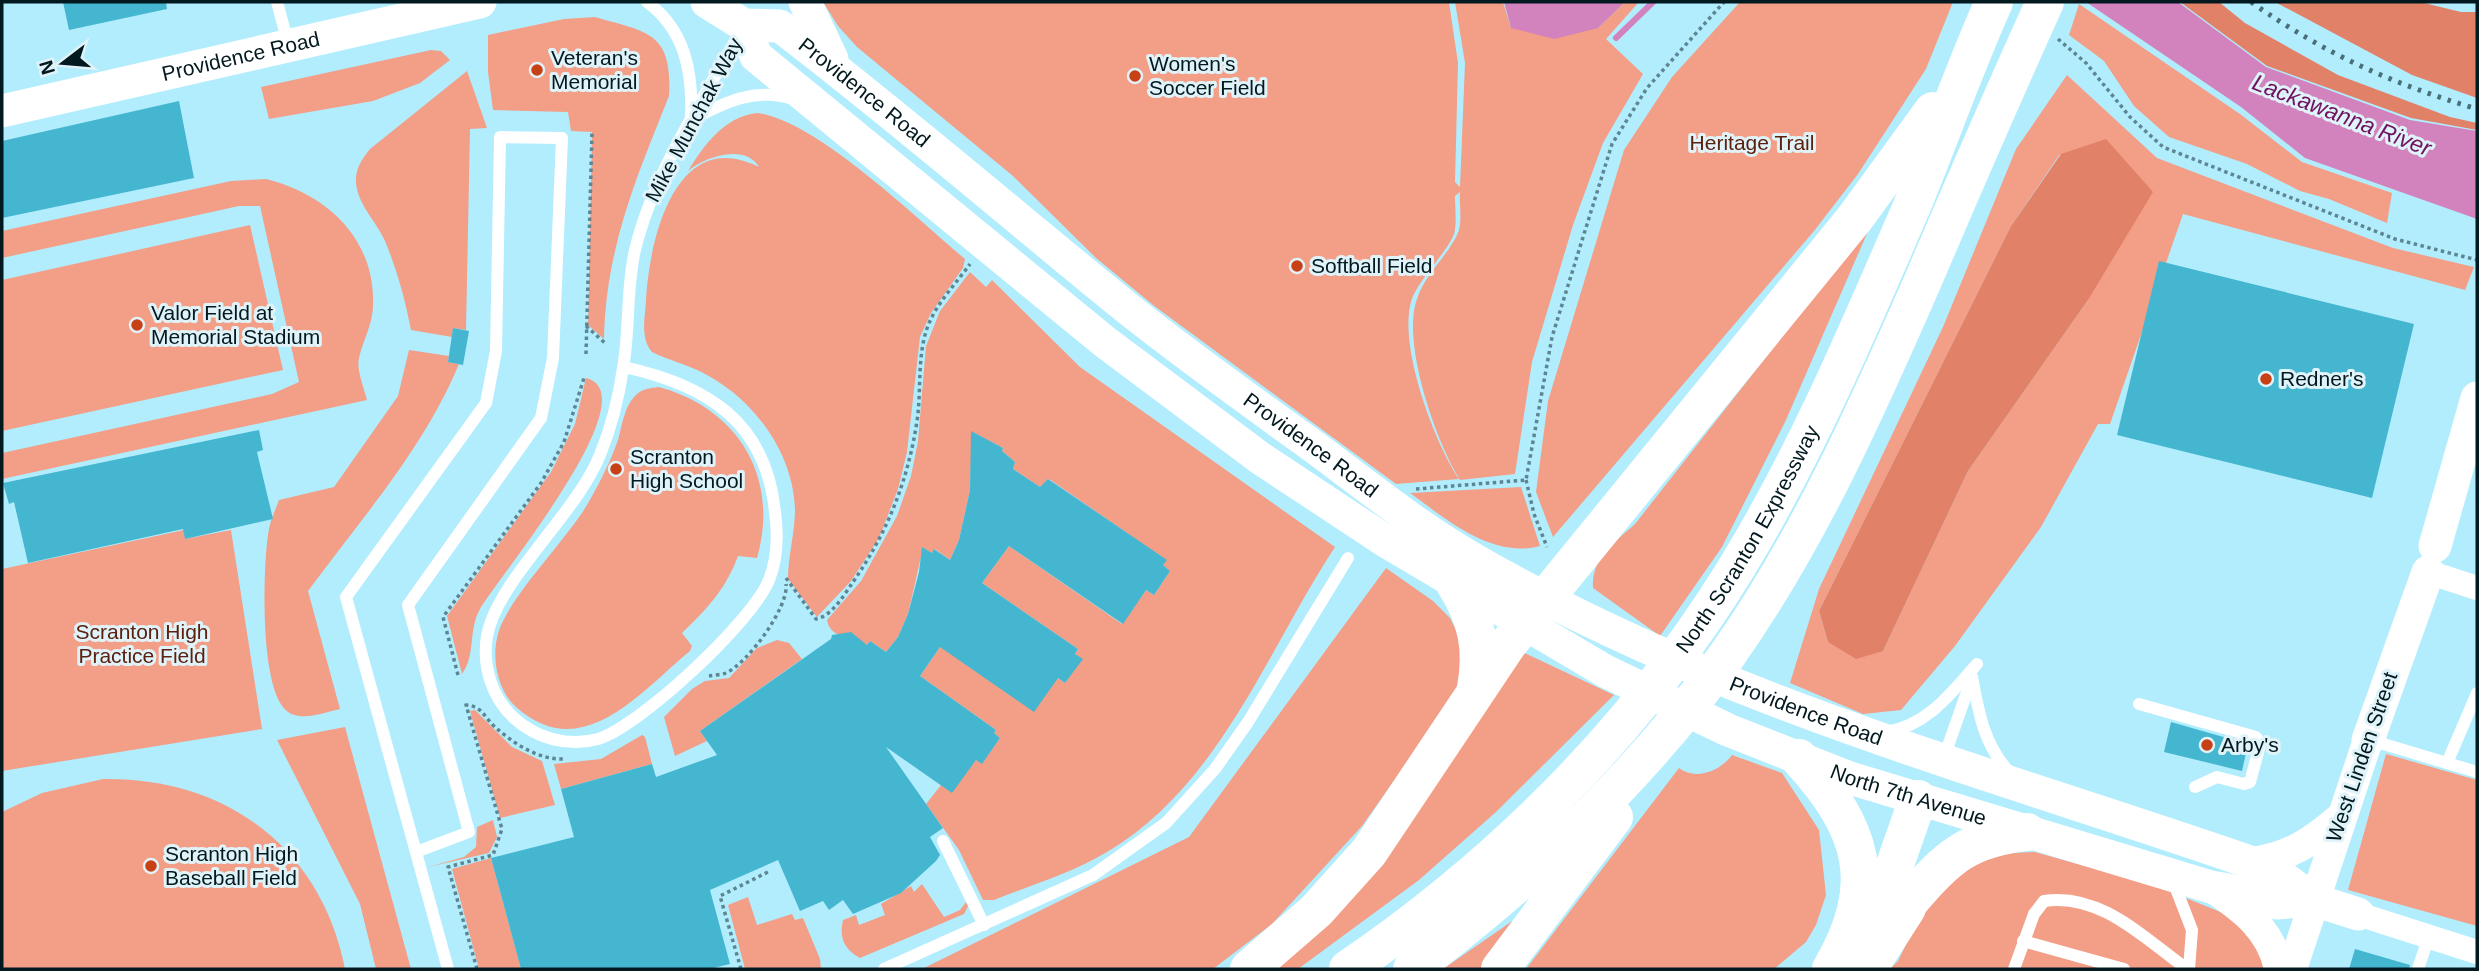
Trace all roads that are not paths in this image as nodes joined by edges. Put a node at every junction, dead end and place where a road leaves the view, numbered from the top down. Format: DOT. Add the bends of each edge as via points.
graph roads {
  1 [pos="277,2"];
  2 [pos="480,2"];
  3 [pos="647,2"];
  4 [pos="707,2"];
  5 [pos="804,2"];
  6 [pos="1994,2"];
  7 [pos="751,13"];
  8 [pos="2050,19"];
  9 [pos="289,47"];
  10 [pos="1968,60"];
  11 [pos="840,74"];
  12 [pos="823,110"];
  13 [pos="2,111"];
  14 [pos="691,120"];
  15 [pos="624,367"];
  16 [pos="2477,398"];
  17 [pos="1348,558"];
  18 [pos="2431,559"];
  19 [pos="1455,584"];
  20 [pos="2477,587"];
  21 [pos="1534,611"];
  22 [pos="1972,677"];
  23 [pos="1476,690"];
  24 [pos="2477,693"];
  25 [pos="2139,704"];
  26 [pos="1672,727"];
  27 [pos="1864,736"];
  28 [pos="2368,740"];
  29 [pos="1799,758"];
  30 [pos="1943,761"];
  31 [pos="2447,763"];
  32 [pos="2477,772"];
  33 [pos="2026,787"];
  34 [pos="2195,787"];
  35 [pos="1930,803"];
  36 [pos="2342,816"];
  37 [pos="2027,832"];
  38 [pos="943,841"];
  39 [pos="416,852"];
  40 [pos="2250,862"];
  41 [pos="2170,874"];
  42 [pos="2211,887"];
  43 [pos="2314,900"];
  44 [pos="1910,901"];
  45 [pos="2358,914"];
  46 [pos="984,925"];
  47 [pos="2429,936"];
  48 [pos="2024,941"];
  49 [pos="2477,952"];
  50 [pos="447,969"];
  51 [pos="884,969"];
  52 [pos="1249,969"];
  53 [pos="1348,969"];
  54 [pos="1412,969"];
  55 [pos="1500,969"];
  56 [pos="1831,969"];
  57 [pos="1868,969"];
  58 [pos="2014,969"];
  59 [pos="2122,969"];
  60 [pos="2188,969"];
  61 [pos="2279,969"];
  62 [pos="2292,969"];
  63 [pos="2418,969"];
  1 -- 9 [label="lane"];
  2 -- 9 [label="main road, Providence Road"];
  3 -- 14 [label="lane" via="667,21 685,52 692,80"];
  4 -- 7 [label="main road"];
  5 -- 11 [label="main road"];
  6 -- 10 [label="highway, North Scranton Expressway"];
  7 -- 11 [label="main road, Providence Road" via="780,26"];
  7 -- 12 [label="main road, Providence Road" via="756,56"];
  7 -- 14 [label="lane, Mike Munchak Way"];
  8 -- 26 [label="highway, North Scranton Expressway" via="2000,102 1837,469 1787,562 1727,655"];
  9 -- 13 [label="main road, Providence Road"];
  10 -- 21 [label="highway" via="1855,218"];
  10 -- 53 [label="highway, North Scranton Expressway" via="1913,203 1806,440 1752,541 1689,638 1635,708 1515,838 1435,906"];
  11 -- 21 [label="main road, Providence Road" via="1130,310 1471,558"];
  12 -- 14 [label="lane" via="761,94 732,100"];
  12 -- 19 [label="main road, Providence Road" via="1172,394 1300,485"];
  14 -- 15 [label="lane, Mike Munchak Way" via="661,176 640,231 630,279"];
  15 -- 15 [label="lane, Mike Munchak Way" via="687,385 721,406 750,435 774,497 777,538 767,584 742,623 720,645 628,724 601,738 569,742 528,729 502,705 489,679 486,649 495,612 592,473"];
  16 -- 18 [label="main road, West Linden Street"];
  17 -- 46 [label="lane" via="1248,722 1177,812 1093,875"];
  18 -- 20 [label="street"];
  18 -- 28 [label="main road, West Linden Street"];
  19 -- 21 [label="main road, Providence Road"];
  19 -- 23 [label="highway" via="1469,606 1479,639"];
  21 -- 23 [label="highway"];
  21 -- 27 [label="main road, Providence Road"];
  21 -- 29 [label="main road, North 7th Avenue" via="1666,703"];
  22 -- 27 [label="lane" via="1977,664 1922,719"];
  22 -- 30 [label="lane"];
  22 -- 33 [label="lane" via="1988,741 2001,763"];
  23 -- 52 [label="highway" via="1369,852 1316,911"];
  24 -- 31 [label="lane"];
  25 -- 34 [label="lane" via="2256,737 2260,745 2250,782 2217,777"];
  26 -- 54 [label="highway, North Scranton Expressway" via="1540,864"];
  26 -- 55 [label="highway" via="1597,842"];
  27 -- 30 [label="main road, Providence Road"];
  28 -- 31 [label="lane"];
  28 -- 36 [label="street, West Linden Street"];
  29 -- 35 [label="main road, North 7th Avenue"];
  29 -- 56 [label="highway" via="1836,801 1858,860 1858,906 1846,943"];
  30 -- 33 [label="main road, North 7th Avenue"];
  30 -- 35 [label="main road"];
  31 -- 32 [label="lane"];
  33 -- 40 [label="main road, North 7th Avenue"];
  35 -- 37 [label="main road, North 7th Avenue"];
  35 -- 44 [label="highway"];
  35 -- 56 [label="highway" via="1861,933"];
  36 -- 40 [label="street" via="2291,853"];
  36 -- 43 [label="street, West Linden Street"];
  37 -- 41 [label="main road, North 7th Avenue"];
  37 -- 44 [label="highway" via="1962,849"];
  38 -- 46 [label="lane"];
  39 -- 39 [label="lane" via="346,597 486,403 496,351 500,137 562,138 553,358 541,418 408,605 470,832"];
  39 -- 50 [label="lane"];
  40 -- 43 [label="main road, North 7th Avenue" via="2274,872"];
  41 -- 42 [label="main road, North 7th Avenue"];
  41 -- 60 [label="lane" via="2192,930"];
  42 -- 43 [label="main road, North 7th Avenue" via="2277,903"];
  42 -- 61 [label="street" via="2253,918"];
  43 -- 45 [label="main road, North 7th Avenue"];
  43 -- 62 [label="street, West Linden Street"];
  44 -- 57 [label="highway"];
  45 -- 47 [label="street, North 7th Avenue"];
  46 -- 51 [label="lane"];
  47 -- 49 [label="street, North 7th Avenue"];
  47 -- 63 [label="lane"];
  48 -- 58 [label="lane"];
  48 -- 59 [label="lane"];
  48 -- 60 [label="lane" via="2044,901 2065,898 2105,909"];
}
